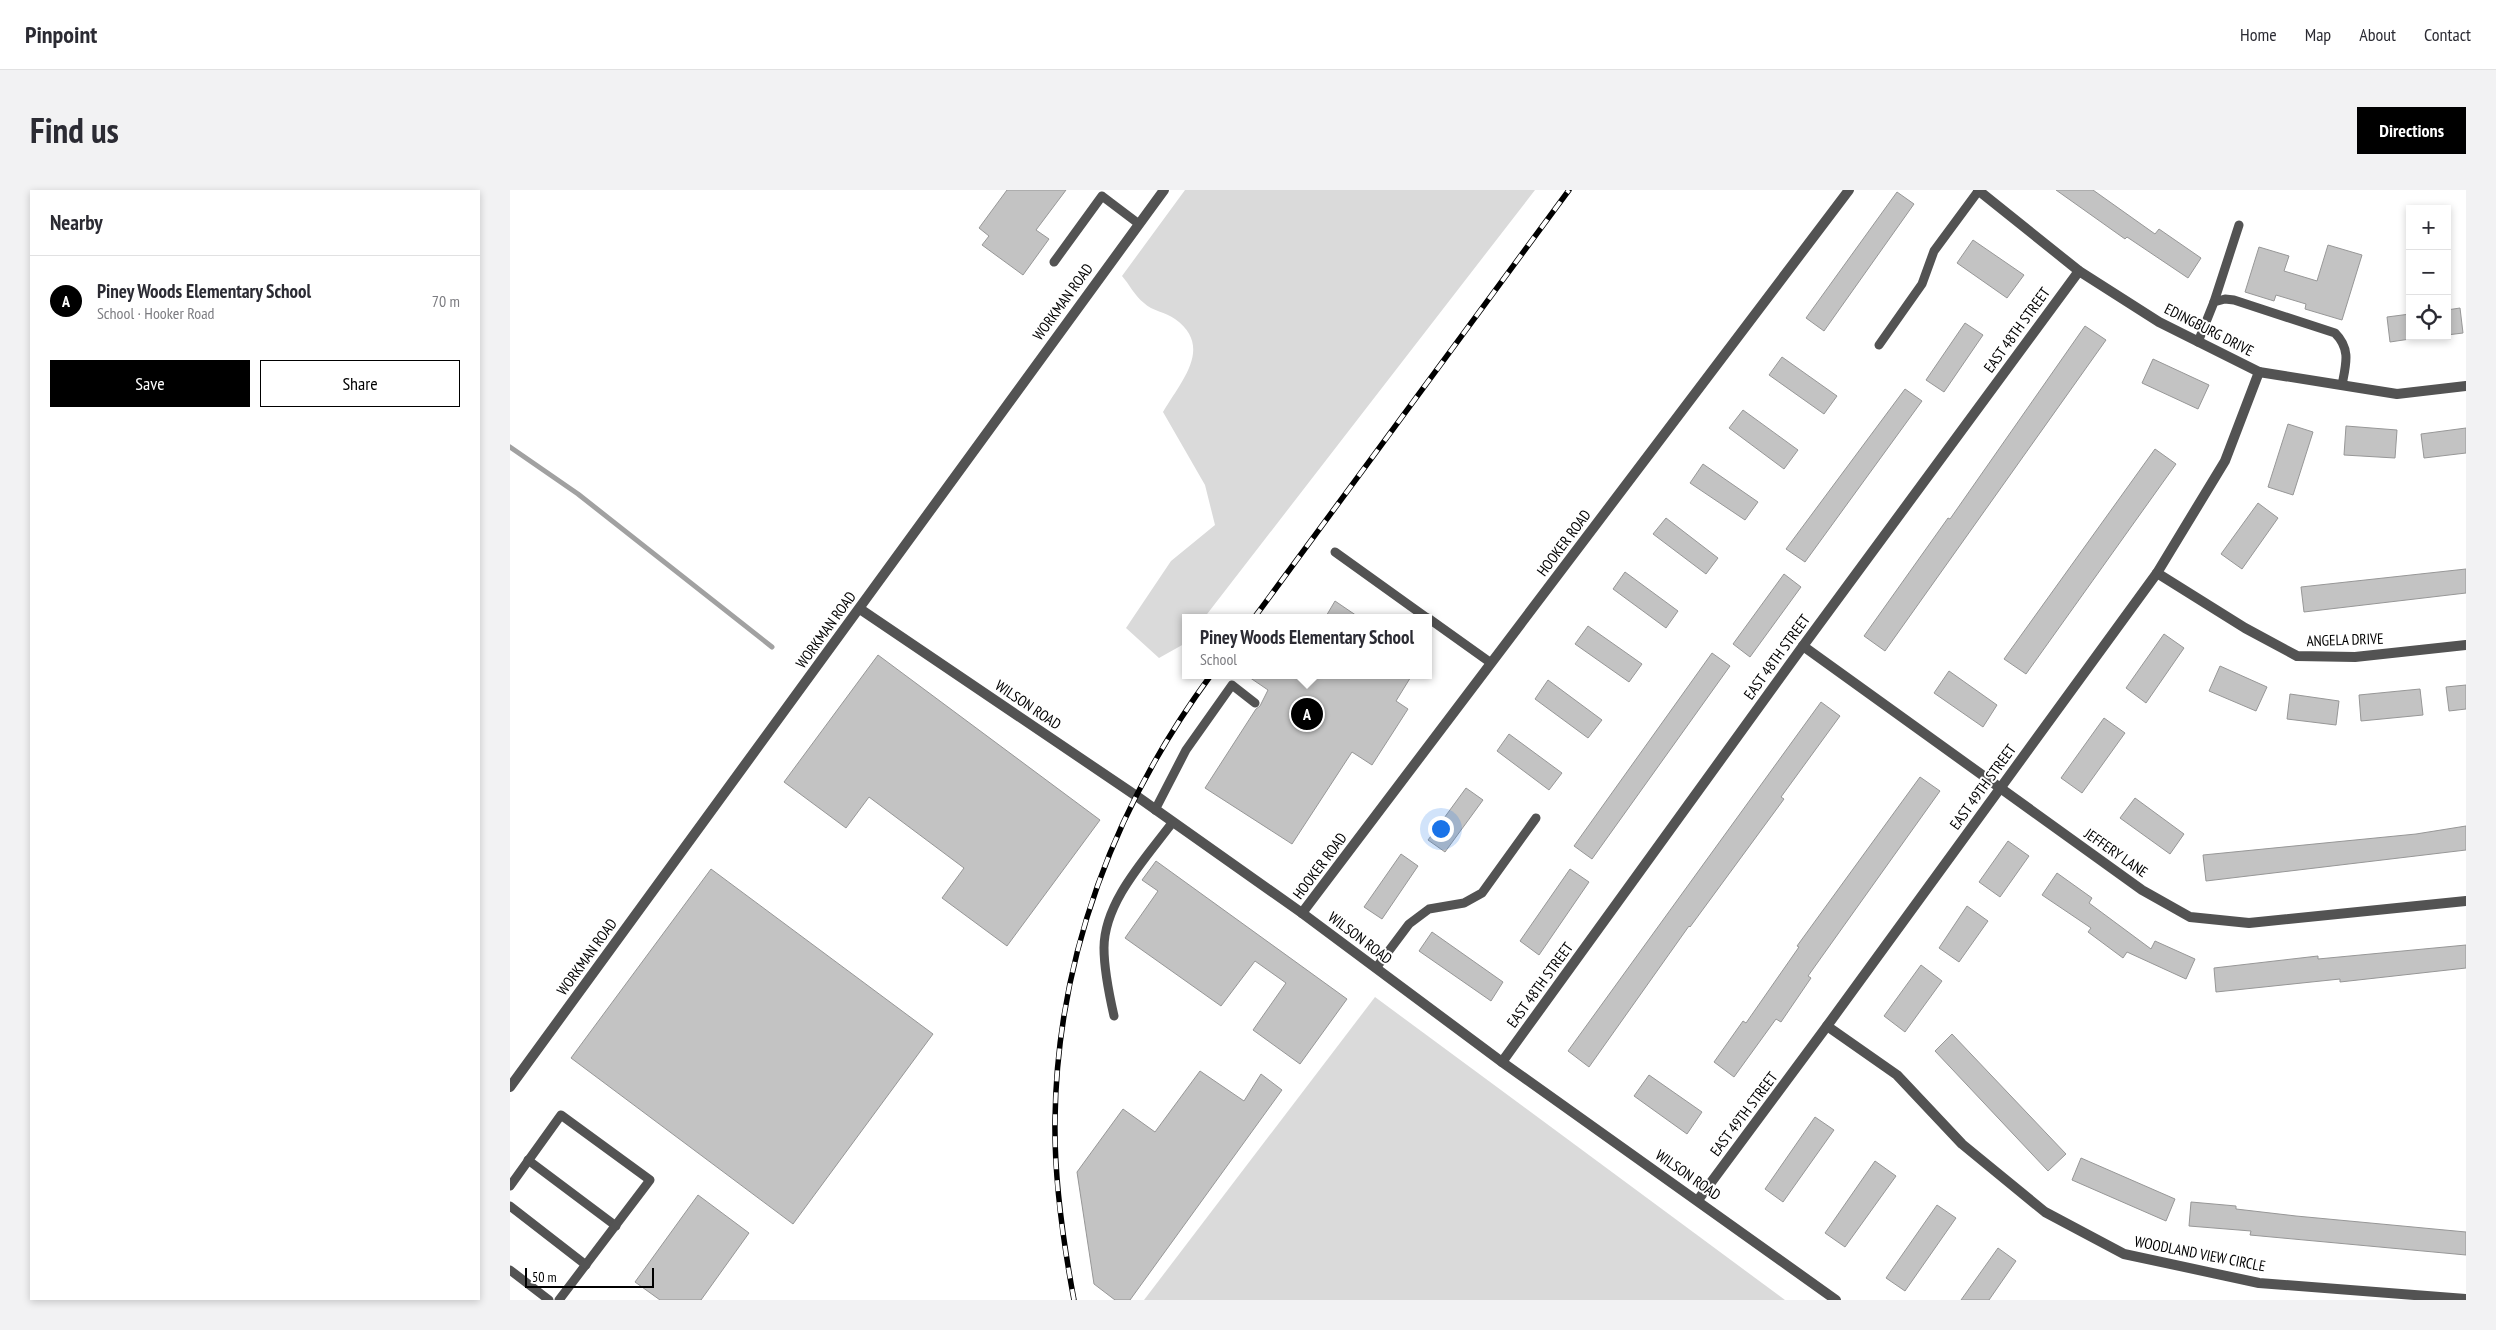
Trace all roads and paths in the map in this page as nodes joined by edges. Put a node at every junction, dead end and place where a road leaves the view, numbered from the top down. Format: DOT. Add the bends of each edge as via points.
graph roads {
  1 [pos="1093,190"];
  2 [pos="1164,190"];
  3 [pos="1849,190"];
  4 [pos="1979,190"];
  5 [pos="1102,196"];
  6 [pos="1138,224"];
  7 [pos="2239,225"];
  8 [pos="1054,262"];
  9 [pos="2079,271"];
  10 [pos="2214,302"];
  11 [pos="2198,342"];
  12 [pos="1879,345"];
  13 [pos="2259,372"];
  14 [pos="2342,385"];
  15 [pos="2466,386"];
  16 [pos="1335,552"];
  17 [pos="2157,572"];
  18 [pos="860,609"];
  19 [pos="1422,614"];
  20 [pos="1432,621"];
  21 [pos="2466,645"];
  22 [pos="1803,646"];
  23 [pos="1491,663"];
  24 [pos="1255,703"];
  25 [pos="2001,788"];
  26 [pos="1155,810"];
  27 [pos="1536,818"];
  28 [pos="1172,823"];
  29 [pos="2466,900"];
  30 [pos="1302,913"];
  31 [pos="1376,968"];
  32 [pos="1114,1016"];
  33 [pos="1827,1026"];
  34 [pos="1502,1062"];
  35 [pos="510,1087"];
  36 [pos="528,1160"];
  37 [pos="510,1186"];
  38 [pos="1698,1200"];
  39 [pos="510,1206"];
  40 [pos="616,1226"];
  41 [pos="586,1265"];
  42 [pos="510,1270"];
  43 [pos="2443,1299"];
  44 [pos="2466,1299"];
  45 [pos="550,1300"];
  46 [pos="559,1300"];
  47 [pos="1836,1300"];
  1 -- 5 [label="lane"];
  2 -- 6 [label="street, WORKMAN ROAD"];
  3 -- 23 [label="street, HOOKER ROAD"];
  4 -- 9 [label="street, EDINGBURG DRIVE"];
  4 -- 12 [label="lane" via="1934,251 1922,284"];
  5 -- 6 [label="lane"];
  5 -- 8 [label="lane"];
  6 -- 18 [label="street, WORKMAN ROAD"];
  7 -- 10 [label="lane"];
  9 -- 11 [label="street, EDINGBURG DRIVE" via="2159,322"];
  9 -- 22 [label="street, EAST 48TH STREET"];
  10 -- 11 [label="lane"];
  10 -- 14 [label="lane" via="2234,300 2335,333 2343,341 2348,356"];
  11 -- 13 [label="street, EDINGBURG DRIVE"];
  13 -- 14 [label="street, EDINGBURG DRIVE"];
  13 -- 17 [label="street, EAST 49TH STREET" via="2225,461"];
  14 -- 15 [label="street, EDINGBURG DRIVE" via="2397,394"];
  16 -- 19 [label="lane"];
  17 -- 21 [label="street, ANGELA DRIVE" via="2245,628 2297,656 2355,657"];
  17 -- 25 [label="street, EAST 49TH STREET"];
  18 -- 26 [label="street, WILSON ROAD"];
  18 -- 35 [label="street, WORKMAN ROAD"];
  20 -- 23 [label="lane"];
  22 -- 25 [label="street, JEFFERY LANE"];
  22 -- 34 [label="street, EAST 48TH STREET"];
  23 -- 30 [label="street, HOOKER ROAD"];
  24 -- 26 [label="lane" via="1232,685 1186,750"];
  25 -- 29 [label="street, JEFFERY LANE" via="2142,890 2190,917 2249,923"];
  25 -- 33 [label="street, EAST 49TH STREET"];
  26 -- 28 [label="street, WILSON ROAD"];
  27 -- 31 [label="lane" via="1482,893 1464,902 1429,910 1408,924"];
  28 -- 30 [label="street, WILSON ROAD"];
  28 -- 32 [label="lane" via="1118,895 1108,925 1104,954"];
  30 -- 31 [label="street, WILSON ROAD"];
  31 -- 34 [label="street, WILSON ROAD"];
  33 -- 38 [label="street, EAST 49TH STREET"];
  33 -- 43 [label="street, WOODLAND VIEW CIRCLE" via="1897,1075 1962,1144 2045,1212 2124,1254 2259,1283"];
  34 -- 38 [label="street, WILSON ROAD"];
  36 -- 37 [label="lane"];
  36 -- 40 [label="lane"];
  36 -- 40 [label="lane" via="561,1115 650,1180"];
  38 -- 47 [label="street, WILSON ROAD"];
  39 -- 41 [label="lane"];
  40 -- 41 [label="lane"];
  41 -- 46 [label="lane"];
  42 -- 45 [label="lane"];
  43 -- 44 [label="street, WOODLAND VIEW CIRCLE"];
}
